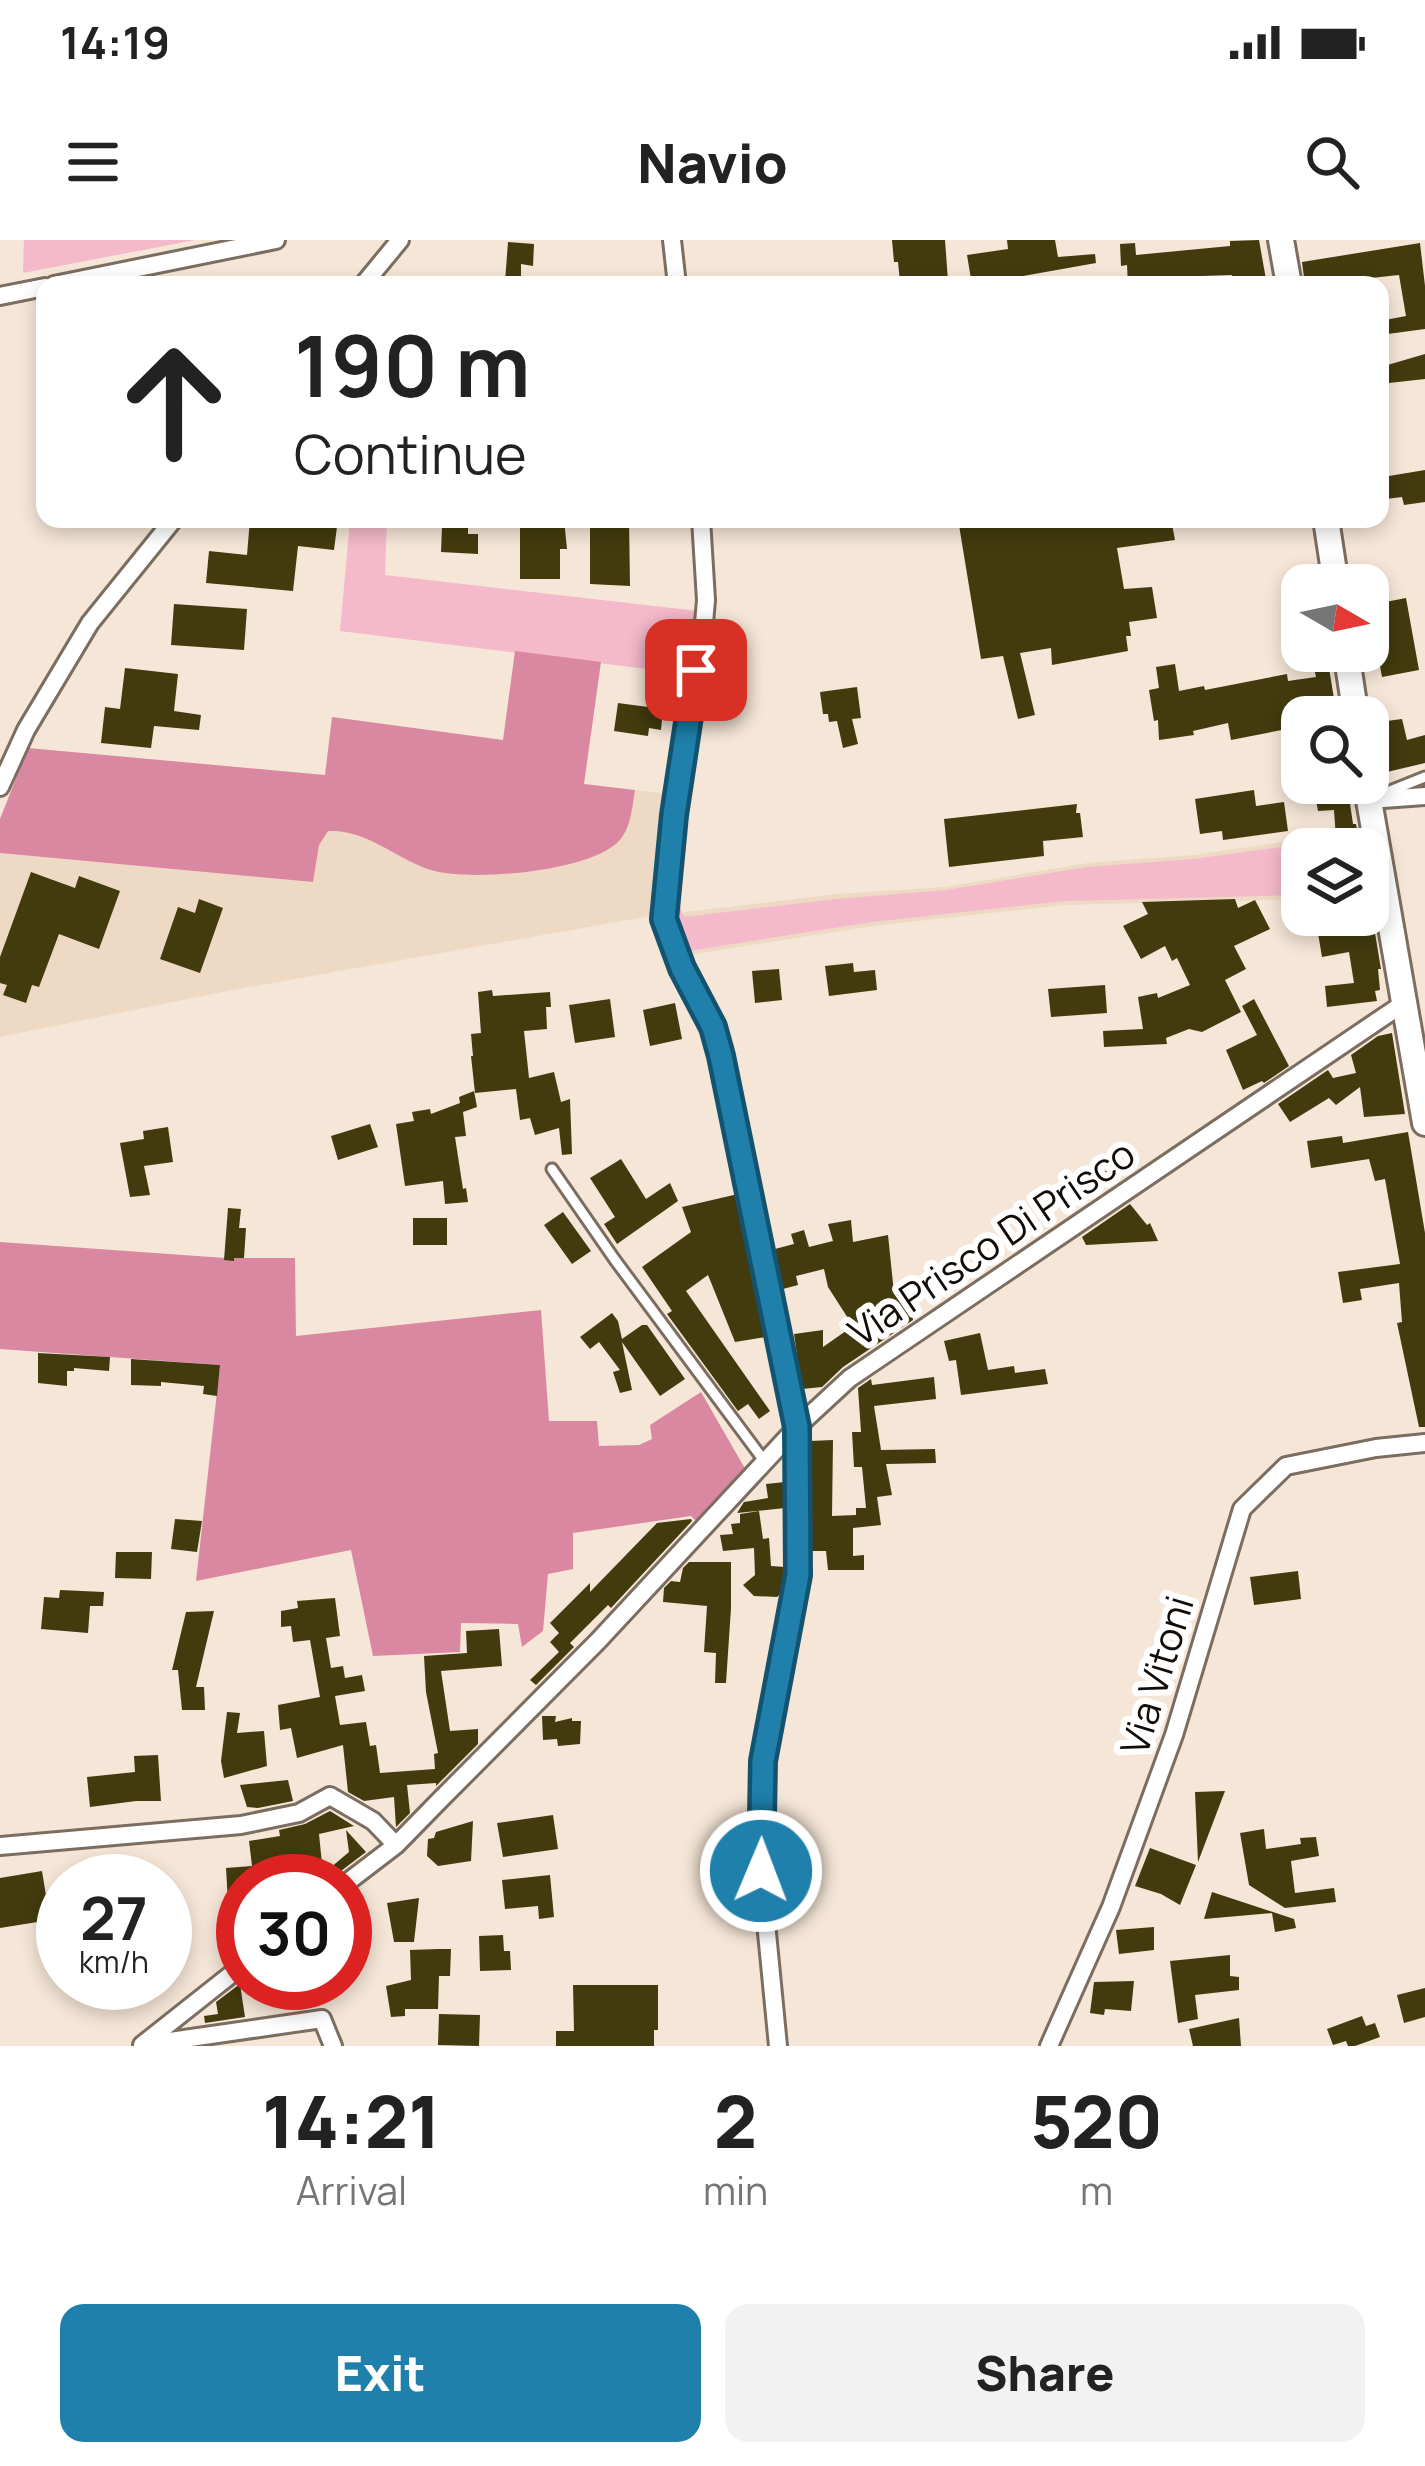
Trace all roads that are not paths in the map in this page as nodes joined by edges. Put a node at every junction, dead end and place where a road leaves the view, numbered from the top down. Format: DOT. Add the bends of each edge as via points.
graph roads {
  1 [pos="276,240"];
  2 [pos="400,240"];
  3 [pos="672,240"];
  4 [pos="1281,240"];
  5 [pos="98,276"];
  6 [pos="370,276"];
  7 [pos="676,276"];
  8 [pos="1287,276"];
  9 [pos="36,289"];
  10 [pos="0,296"];
  11 [pos="167,528"];
  12 [pos="702,528"];
  13 [pos="1327,528"];
  14 [pos="1333,564"];
  15 [pos="1425,777"];
  16 [pos="1389,786"];
  17 [pos="0,787"];
  18 [pos="1389,793"];
  19 [pos="1425,796"];
  20 [pos="1370,804"];
  21 [pos="1412,1016"];
  22 [pos="1425,1123"];
  23 [pos="553,1169"];
  24 [pos="797,1427"];
  25 [pos="1425,1443"];
  26 [pos="765,1462"];
  27 [pos="396,1845"];
  28 [pos="0,1846"];
  29 [pos="372,1863"];
  30 [pos="216,1987"];
  31 [pos="142,2046"];
  32 [pos="333,2046"];
  33 [pos="778,2046"];
  34 [pos="1048,2046"];
  1 -- 5 [label="street"];
  2 -- 6 [label="street"];
  3 -- 7 [label="street"];
  4 -- 8 [label="main road"];
  9 -- 10 [label="street"];
  11 -- 17 [label="street" via="79,640"];
  12 -- 24 [label="street" via="704,623 664,919 713,1027 729,1085"];
  13 -- 14 [label="main road"];
  15 -- 16 [label="lane"];
  18 -- 19 [label="street"];
  20 -- 21 [label="main road"];
  21 -- 22 [label="main road"];
  21 -- 24 [label="street, Via Prisco Di Prisco" via="866,1366"];
  23 -- 26 [label="lane"];
  24 -- 26 [label="street, Via Prisco Di Prisco"];
  24 -- 33 [label="street" via="798,1575 763,1761 761,1871"];
  25 -- 34 [label="street, Via Vitoni" via="1286,1466 1242,1509 1174,1735 1111,1907"];
  26 -- 27 [label="street, Via Prisco Di Prisco"];
  27 -- 28 [label="street" via="330,1796 299,1813 241,1826"];
  27 -- 29 [label="street, Via Prisco Di Prisco"];
  30 -- 31 [label="street"];
  31 -- 32 [label="street" via="322,2019"];
}
